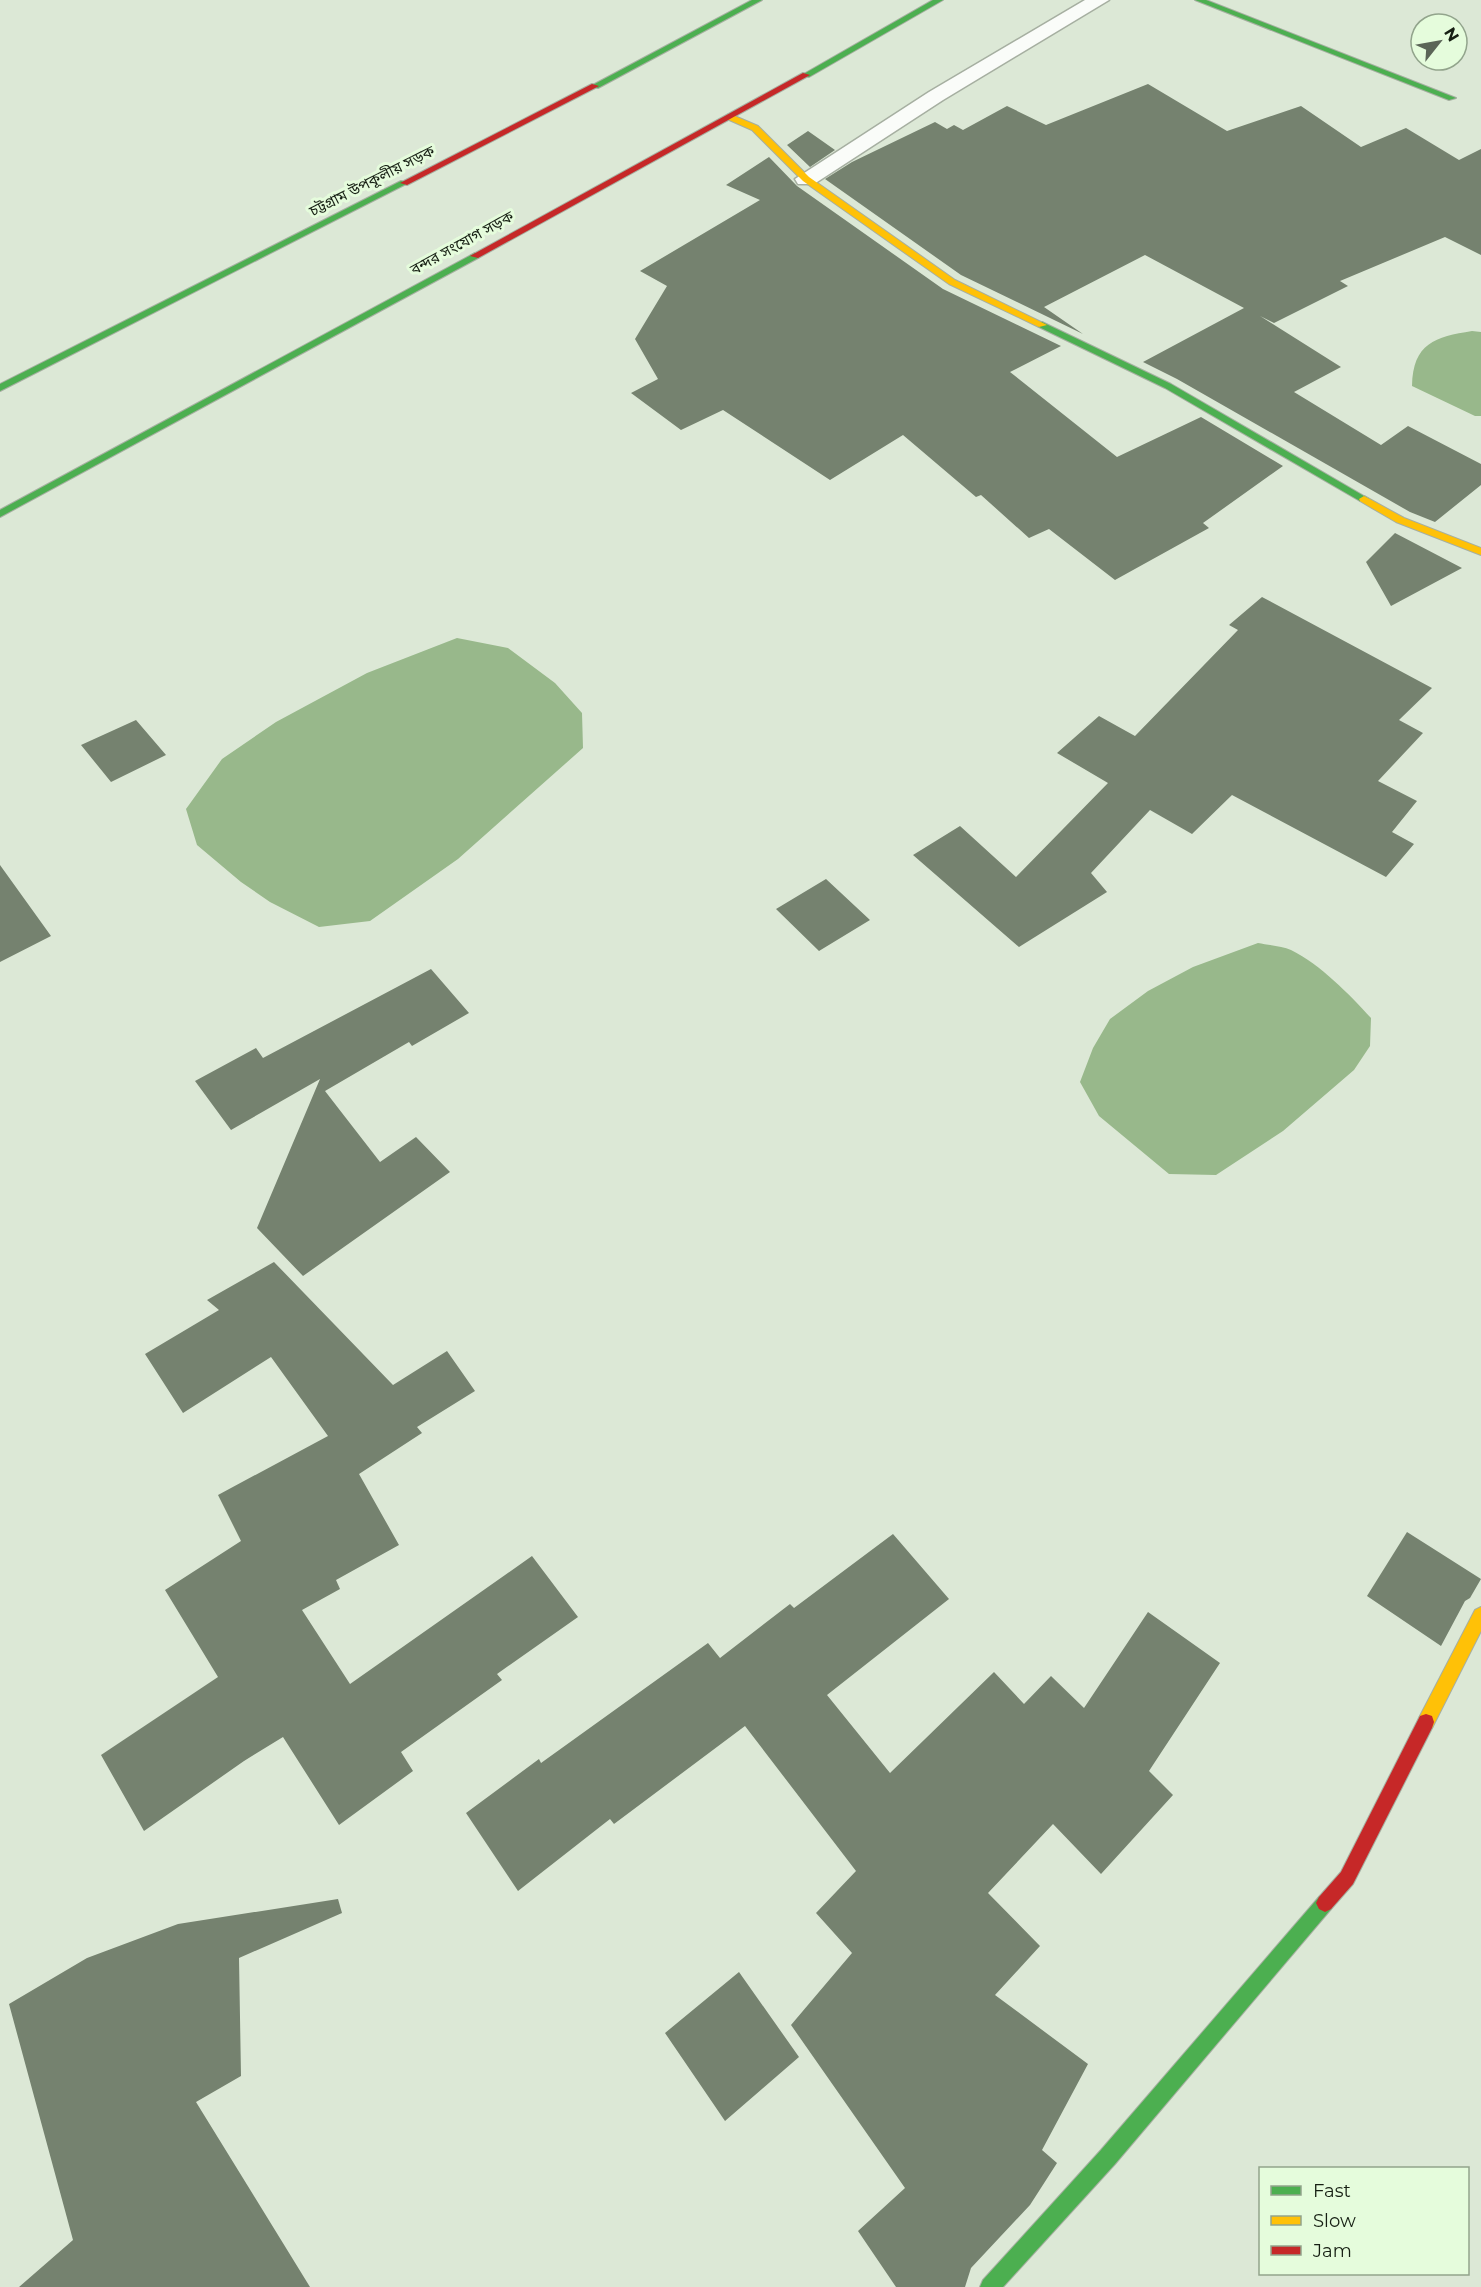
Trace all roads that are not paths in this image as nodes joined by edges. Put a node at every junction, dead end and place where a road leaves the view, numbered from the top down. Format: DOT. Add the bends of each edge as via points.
graph roads {
  1 [pos="758,0"];
  2 [pos="939,0"];
  3 [pos="1099,0"];
  4 [pos="1199,0"];
  5 [pos="1452,98"];
  6 [pos="730,117"];
  7 [pos="806,179"];
  8 [pos="0,388"];
  9 [pos="0,513"];
  10 [pos="1481,552"];
  11 [pos="1481,1615"];
  12 [pos="990,2287"];
  1 -- 8 [label="main road, চট্টগ্রাম উপকূলীয় সড়ক"];
  2 -- 6 [label="main road, বন্দর সংযোগ সড়ক"];
  3 -- 7 [label="street" via="936,96"];
  4 -- 5 [label="main road"];
  6 -- 7 [label="main road" via="755,128"];
  6 -- 9 [label="main road, বন্দর সংযোগ সড়ক"];
  7 -- 10 [label="main road" via="952,282 1168,386 1400,520"];
  11 -- 12 [label="main road" via="1347,1878 1108,2157"];
}
